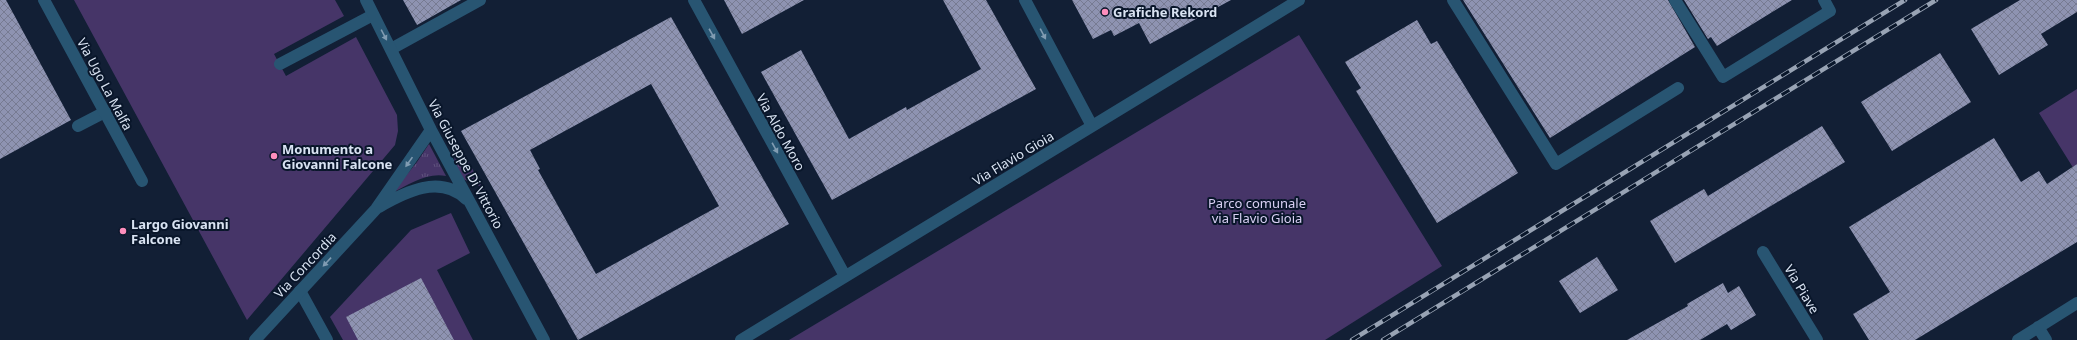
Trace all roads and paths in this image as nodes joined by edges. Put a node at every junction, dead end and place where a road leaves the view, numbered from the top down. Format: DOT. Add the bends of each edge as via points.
graph roads {
  1 [pos="44,0"];
  2 [pos="366,0"];
  3 [pos="480,0"];
  4 [pos="694,0"];
  5 [pos="1025,0"];
  6 [pos="1300,0"];
  7 [pos="1454,0"];
  8 [pos="1674,0"];
  9 [pos="1824,0"];
  10 [pos="374,15"];
  11 [pos="391,49"];
  12 [pos="280,64"];
  13 [pos="1678,88"];
  14 [pos="105,112"];
  15 [pos="78,126"];
  16 [pos="1092,126"];
  17 [pos="431,130"];
  18 [pos="142,181"];
  19 [pos="470,203"];
  20 [pos="376,209"];
  21 [pos="1763,252"];
  22 [pos="845,276"];
  23 [pos="300,291"];
  24 [pos="2077,303"];
  25 [pos="2038,327"];
  26 [pos="255,340"];
  27 [pos="327,340"];
  28 [pos="544,340"];
  29 [pos="741,340"];
  30 [pos="1817,340"];
  31 [pos="2018,340"];
  32 [pos="2046,340"];
  1 -- 14 [label="street, Via Ugo La Malfa"];
  2 -- 10 [label="street, Via Giuseppe Di Vittorio"];
  3 -- 11 [label="street"];
  4 -- 22 [label="street, Via Aldo Moro, one-way"];
  5 -- 16 [label="street, one-way"];
  6 -- 16 [label="street, Via Flavio Gioia"];
  7 -- 13 [label="street" via="1556,164"];
  8 -- 9 [label="street" via="1723,77 1830,11"];
  10 -- 11 [label="street, Via Giuseppe Di Vittorio, one-way"];
  10 -- 12 [label="street"];
  11 -- 17 [label="street, Via Giuseppe Di Vittorio"];
  14 -- 15 [label="street"];
  14 -- 18 [label="street, Via Ugo La Malfa"];
  16 -- 22 [label="street, Via Flavio Gioia"];
  17 -- 19 [label="street, Via Giuseppe Di Vittorio"];
  17 -- 20 [label="street, Via Concordia, one-way"];
  19 -- 20 [label="street, Via Concordia" via="457,191 435,186 400,195"];
  19 -- 28 [label="street, Via Giuseppe Di Vittorio"];
  20 -- 23 [label="street, Via Concordia, one-way"];
  21 -- 30 [label="street, Via Piave"];
  22 -- 29 [label="street, Via Flavio Gioia"];
  23 -- 26 [label="street, Via Concordia"];
  23 -- 27 [label="street"];
  24 -- 25 [label="street"];
  25 -- 31 [label="street"];
  25 -- 32 [label="street"];
}
